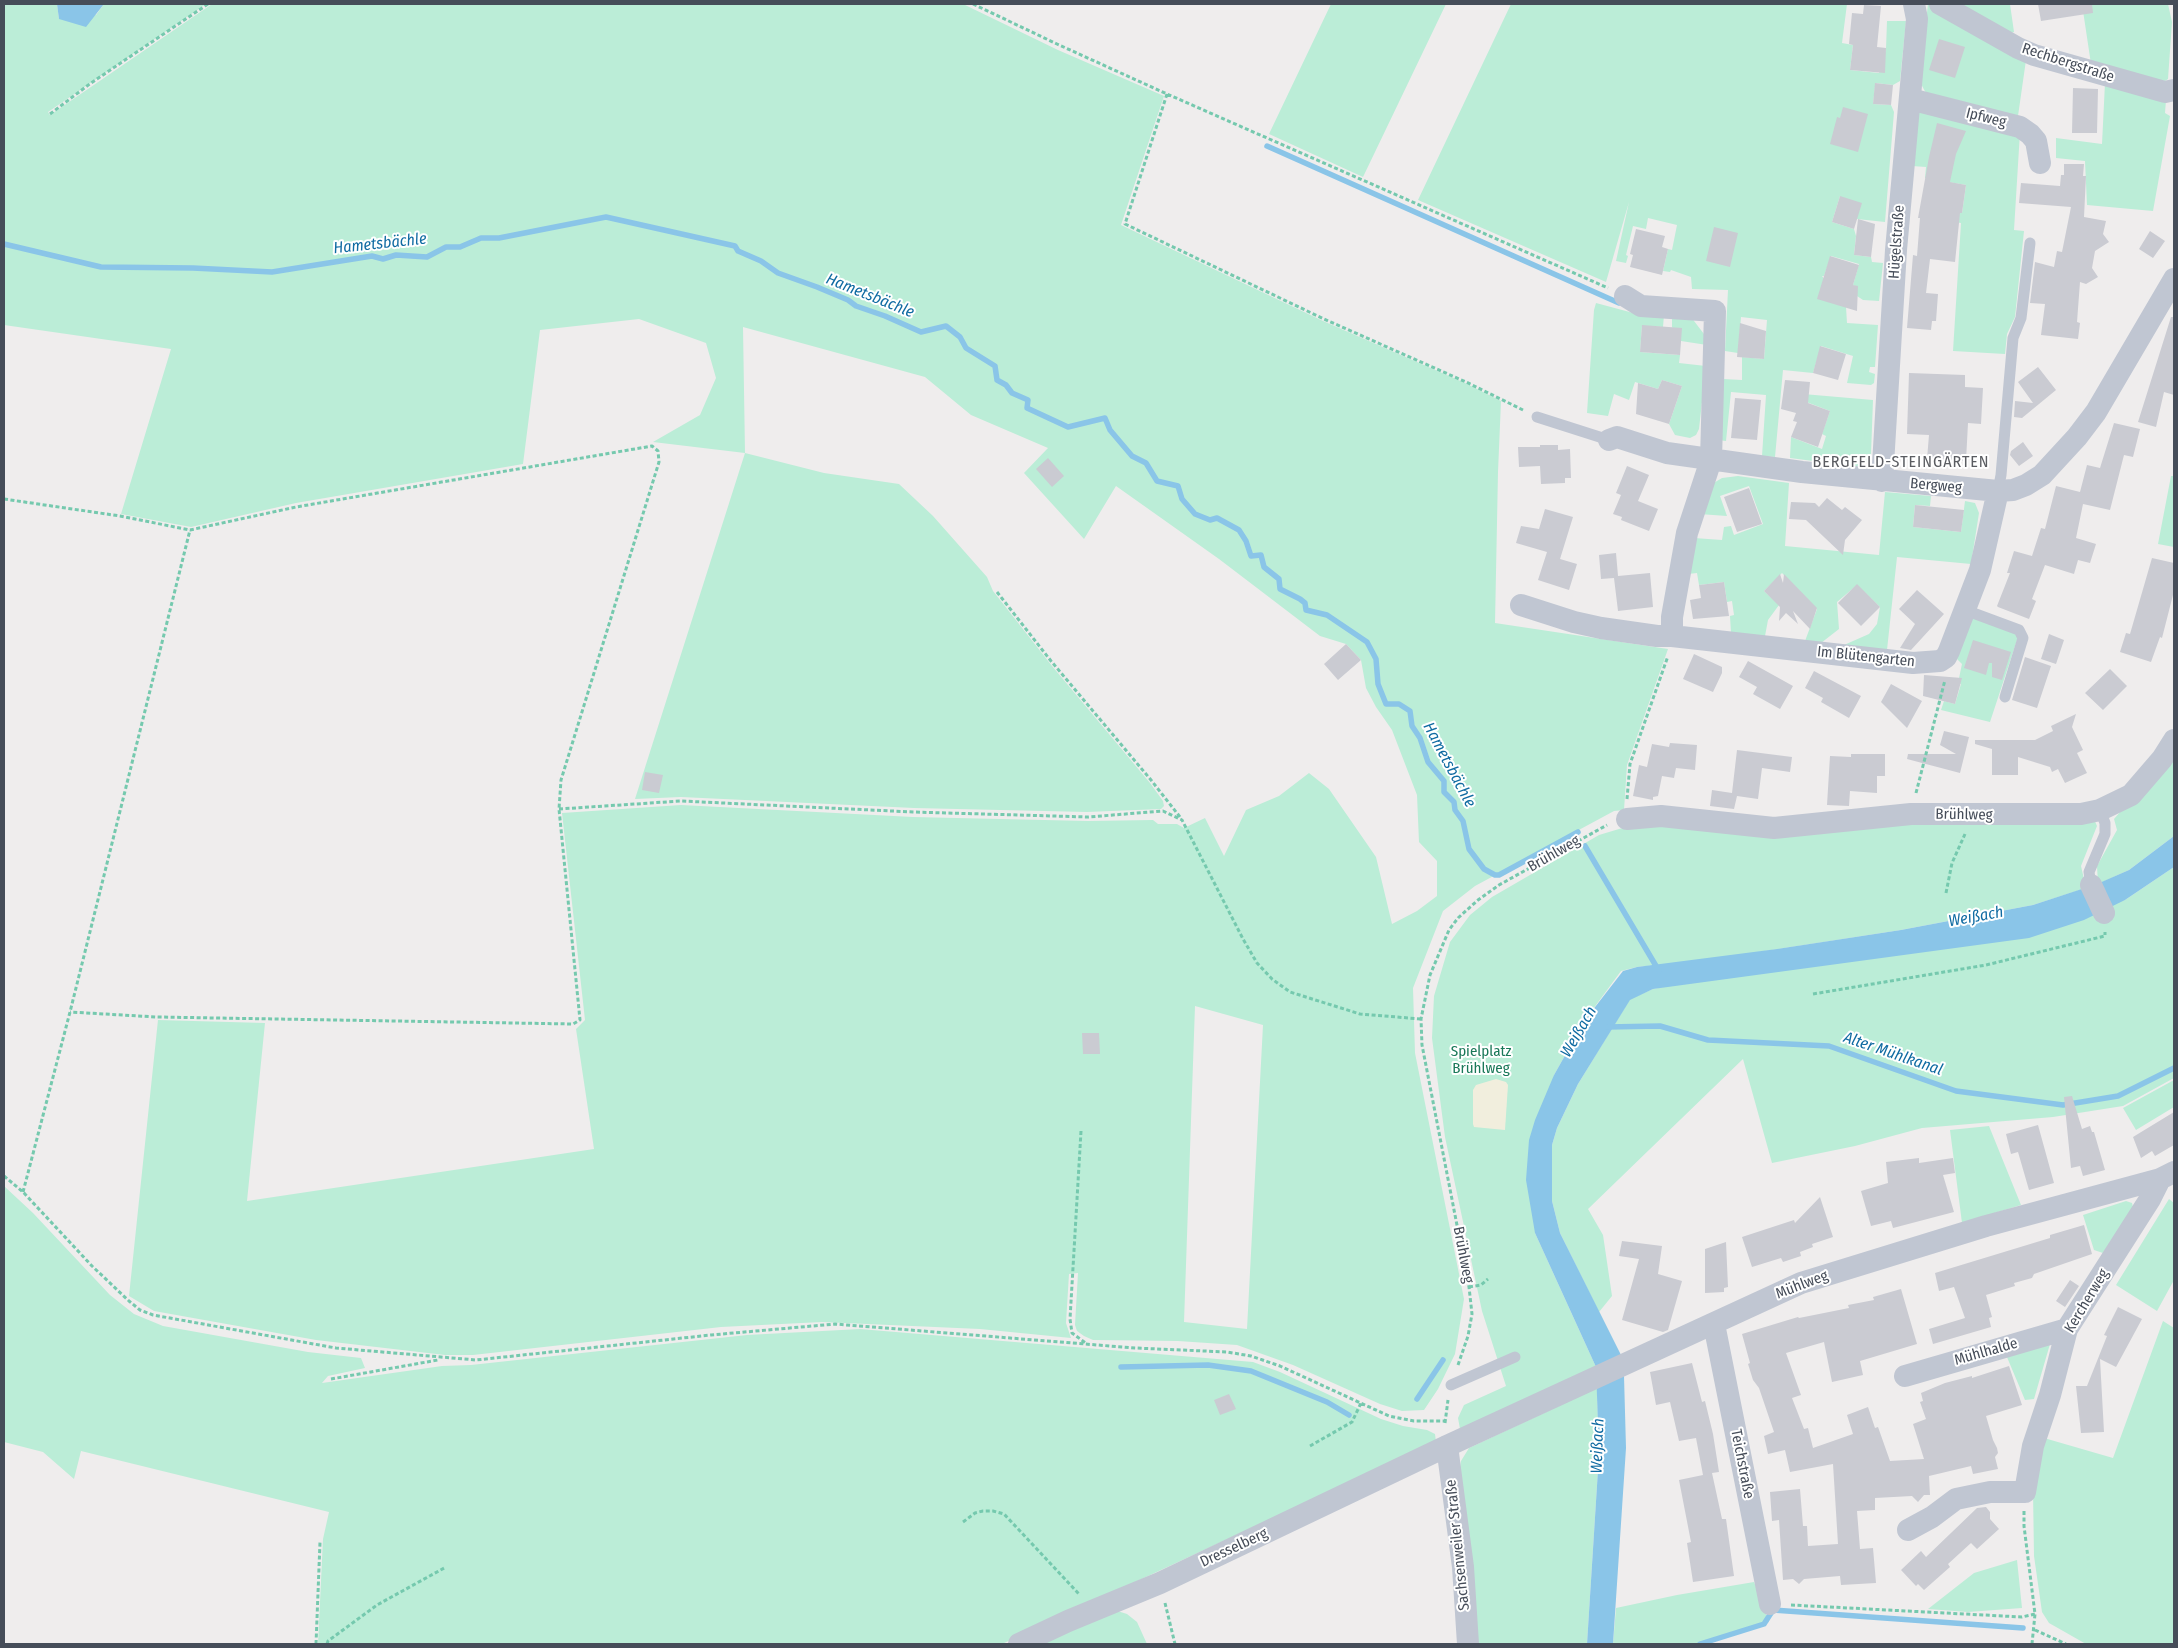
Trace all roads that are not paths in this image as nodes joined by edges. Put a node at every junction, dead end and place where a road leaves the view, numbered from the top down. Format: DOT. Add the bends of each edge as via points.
graph roads {
  1 [pos="1914,4"];
  2 [pos="1940,4"];
  3 [pos="2174,90"];
  4 [pos="1910,98"];
  5 [pos="2040,163"];
  6 [pos="2030,242"];
  7 [pos="2174,280"];
  8 [pos="1633,301"];
  9 [pos="1538,417"];
  10 [pos="1609,440"];
  11 [pos="1711,460"];
  12 [pos="1882,481"];
  13 [pos="1998,491"];
  14 [pos="1520,605"];
  15 [pos="1965,610"];
  16 [pos="1672,636"];
  17 [pos="2005,697"];
  18 [pos="2174,740"];
  19 [pos="2100,810"];
  20 [pos="1627,819"];
  21 [pos="2091,885"];
  22 [pos="2104,914"];
  23 [pos="2167,1175"];
  24 [pos="1714,1324"];
  25 [pos="2067,1329"];
  26 [pos="1515,1357"];
  27 [pos="1905,1376"];
  28 [pos="1451,1385"];
  29 [pos="1447,1446"];
  30 [pos="1908,1530"];
  31 [pos="1770,1604"];
  32 [pos="1019,1644"];
  33 [pos="1468,1644"];
  1 -- 4 [label="street, Hügelstraße" via="1918,19"];
  2 -- 3 [label="street, Rechbergstraße" via="2034,55 2165,92"];
  4 -- 5 [label="street, Ipfweg" via="2020,127 2036,141"];
  4 -- 12 [label="street, Hügelstraße" via="1896,250"];
  6 -- 13 [label="lane" via="2021,318 2013,338"];
  7 -- 13 [label="street, Bergweg" via="2096,412 2077,437 2042,475 2013,490"];
  8 -- 11 [label="street" via="1715,312"];
  9 -- 10 [label="lane, Bergweg"];
  10 -- 11 [label="street, Bergweg" via="1617,437 1667,453"];
  11 -- 12 [label="street, Bergweg"];
  11 -- 16 [label="street" via="1687,533 1672,617"];
  12 -- 13 [label="street, Bergweg"];
  13 -- 15 [label="street" via="1980,570"];
  14 -- 16 [label="street, Im Blütengarten" via="1601,628"];
  15 -- 16 [label="street, Im Blütengarten" via="1946,658 1940,661 1913,663"];
  15 -- 17 [label="lane" via="2019,630 2023,638"];
  18 -- 19 [label="street, Brühlweg" via="2131,795"];
  19 -- 20 [label="street, Brühlweg" via="2081,814 1911,814 1774,828 1661,816"];
  19 -- 21 [label="lane" via="2105,834 2089,872"];
  21 -- 22 [label="street"];
  23 -- 24 [label="street, Mühlweg" via="1801,1283"];
  23 -- 25 [label="street, Kercherweg"];
  24 -- 29 [label="street, Mühlweg"];
  24 -- 31 [label="street, Teichstraße"];
  25 -- 27 [label="street, Mühlhalde"];
  25 -- 30 [label="street, Kercherweg" via="2033,1446 2025,1492 1990,1492 1956,1498"];
  26 -- 28 [label="lane"];
  29 -- 32 [label="street, Dresselberg" via="1160,1582"];
  29 -- 33 [label="street, Sachsenweiler Straße" via="1463,1567"];
}
